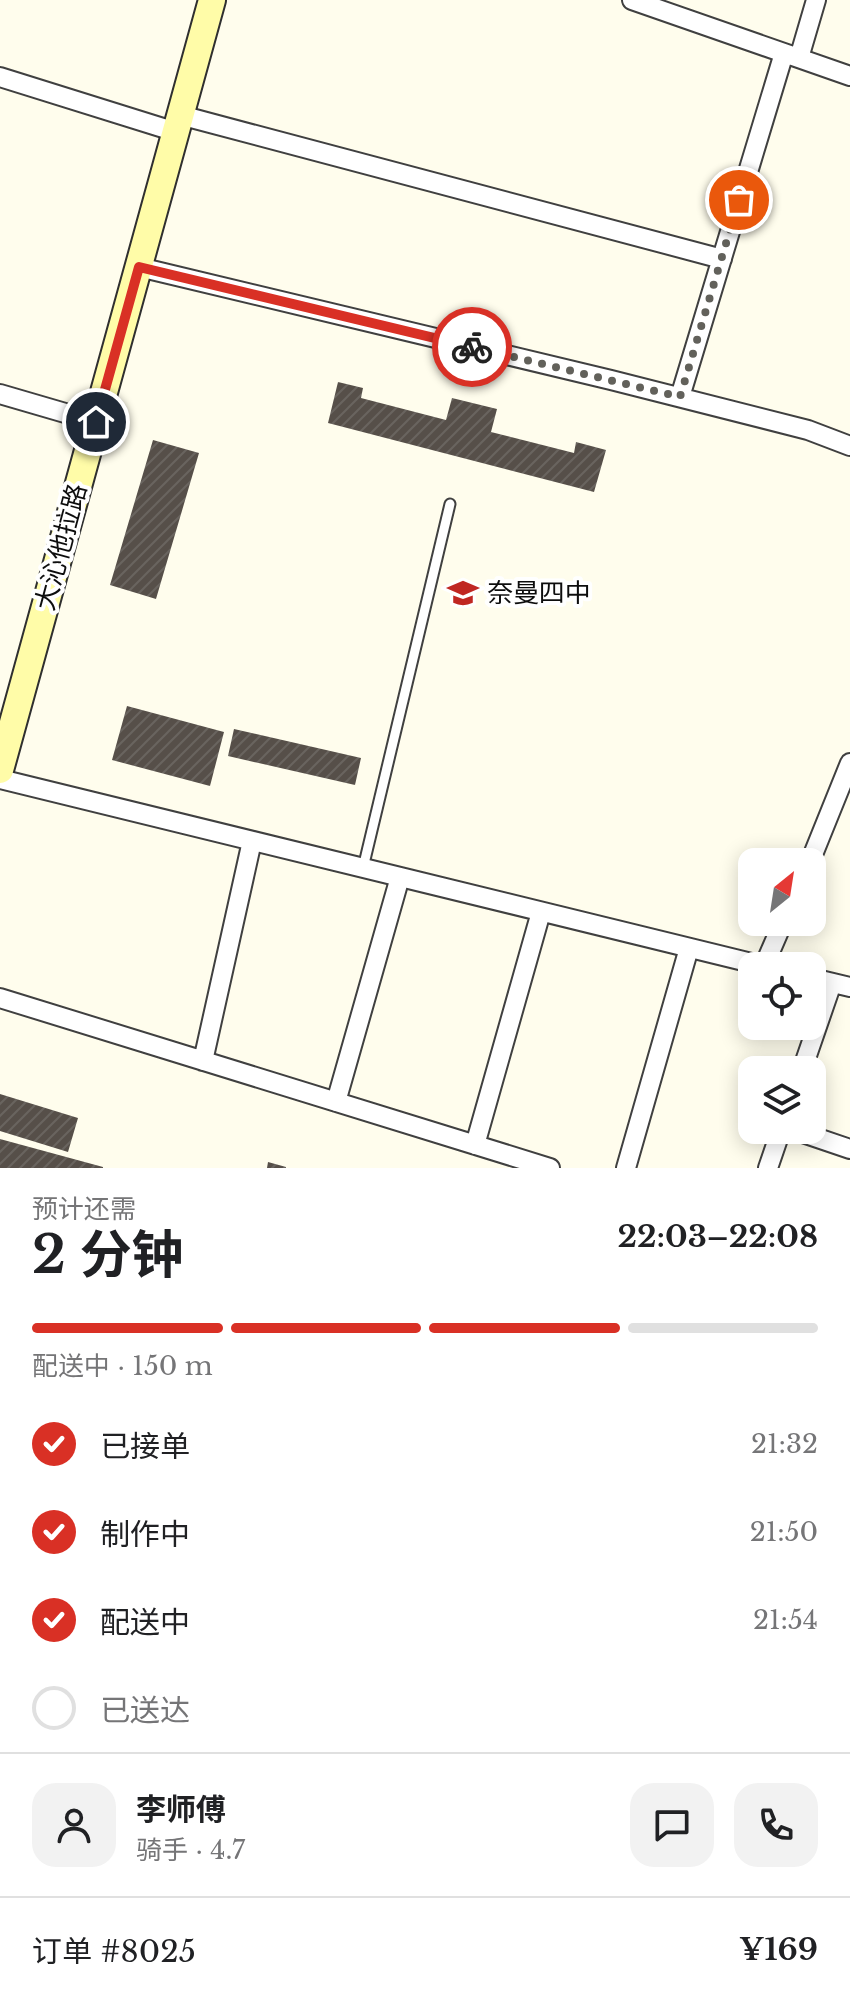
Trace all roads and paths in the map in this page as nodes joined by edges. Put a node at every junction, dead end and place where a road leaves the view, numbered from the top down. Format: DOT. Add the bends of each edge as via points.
graph roads {
  1 [pos="212,0"];
  2 [pos="635,0"];
  3 [pos="816,0"];
  4 [pos="791,56"];
  5 [pos="850,76"];
  6 [pos="0,77"];
  7 [pos="178,124"];
  8 [pos="722,259"];
  9 [pos="139,267"];
  10 [pos="0,394"];
  11 [pos="680,397"];
  12 [pos="96,422"];
  13 [pos="850,446"];
  14 [pos="450,504"];
  15 [pos="850,763"];
  16 [pos="0,770"];
  17 [pos="0,779"];
  18 [pos="252,841"];
  19 [pos="816,848"];
  20 [pos="363,868"];
  21 [pos="400,877"];
  22 [pos="541,912"];
  23 [pos="689,948"];
  24 [pos="738,960"];
  25 [pos="841,985"];
  26 [pos="0,998"];
  27 [pos="808,1056"];
  28 [pos="203,1061"];
  29 [pos="336,1102"];
  30 [pos="826,1141"];
  31 [pos="776,1144"];
  32 [pos="475,1145"];
  33 [pos="850,1149"];
  34 [pos="550,1168"];
  35 [pos="626,1168"];
  36 [pos="768,1168"];
  1 -- 7 [label="street, 大沁他拉路"];
  2 -- 4 [label="street"];
  3 -- 4 [label="street"];
  4 -- 5 [label="street"];
  4 -- 8 [label="street"];
  6 -- 7 [label="street"];
  7 -- 8 [label="street"];
  7 -- 9 [label="street, 大沁他拉路"];
  8 -- 11 [label="street"];
  9 -- 11 [label="street"];
  9 -- 12 [label="street, 大沁他拉路"];
  10 -- 12 [label="street"];
  11 -- 13 [label="street"];
  12 -- 16 [label="street, 大沁他拉路"];
  14 -- 20 [label="lane"];
  15 -- 19 [label="street"];
  17 -- 18 [label="street"];
  18 -- 20 [label="street"];
  18 -- 28 [label="street"];
  20 -- 21 [label="street"];
  21 -- 22 [label="street"];
  21 -- 29 [label="street"];
  22 -- 23 [label="street"];
  22 -- 32 [label="street"];
  23 -- 24 [label="street"];
  23 -- 35 [label="street"];
  25 -- 27 [label="street"];
  26 -- 28 [label="street"];
  28 -- 29 [label="street"];
  29 -- 32 [label="street"];
  30 -- 33 [label="street"];
  31 -- 36 [label="street"];
  32 -- 34 [label="street"];
}
